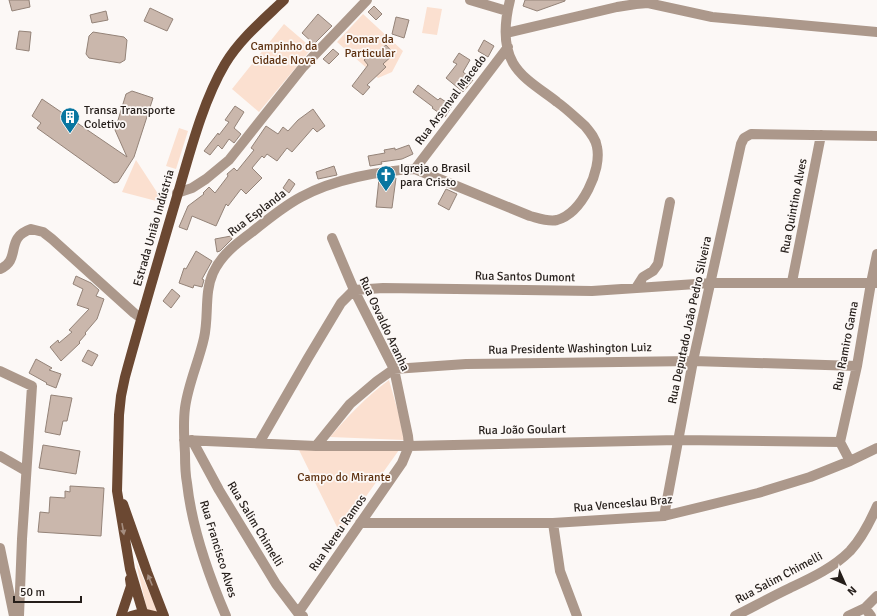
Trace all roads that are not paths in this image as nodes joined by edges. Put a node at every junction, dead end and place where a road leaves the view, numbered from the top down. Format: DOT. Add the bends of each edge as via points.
graph roads {
  1 [pos="284,0"];
  2 [pos="367,0"];
  3 [pos="470,0"];
  4 [pos="510,0"];
  5 [pos="507,11"];
  6 [pos="877,32"];
  7 [pos="506,33"];
  8 [pos="508,47"];
  9 [pos="820,135"];
  10 [pos="877,136"];
  11 [pos="415,169"];
  12 [pos="178,193"];
  13 [pos="670,202"];
  14 [pos="332,238"];
  15 [pos="877,254"];
  16 [pos="1,268"];
  17 [pos="792,282"];
  18 [pos="874,282"];
  19 [pos="711,283"];
  20 [pos="636,288"];
  21 [pos="354,290"];
  22 [pos="141,318"];
  23 [pos="694,361"];
  24 [pos="857,366"];
  25 [pos="394,369"];
  26 [pos="0,371"];
  27 [pos="188,440"];
  28 [pos="678,440"];
  29 [pos="840,442"];
  30 [pos="259,443"];
  31 [pos="316,446"];
  32 [pos="409,446"];
  33 [pos="877,448"];
  34 [pos="0,456"];
  35 [pos="850,461"];
  36 [pos="26,471"];
  37 [pos="117,491"];
  38 [pos="877,506"];
  39 [pos="664,516"];
  40 [pos="360,523"];
  41 [pos="553,523"];
  42 [pos="0,548"];
  43 [pos="130,569"];
  44 [pos="877,596"];
  45 [pos="868,612"];
  46 [pos="143,614"];
  47 [pos="300,614"];
  48 [pos="14,616"];
  49 [pos="19,616"];
  50 [pos="121,616"];
  51 [pos="131,616"];
  52 [pos="155,616"];
  53 [pos="164,616"];
  54 [pos="226,616"];
  55 [pos="577,616"];
  56 [pos="735,616"];
  57 [pos="848,616"];
  1 -- 12 [label="main road, Estrada União Indústria" via="255,27 225,64 205,107"];
  2 -- 12 [label="street" via="303,67 229,160 206,179"];
  3 -- 5 [label="street"];
  4 -- 5 [label="street, Rua Esplanda"];
  5 -- 7 [label="street, Rua Esplanda"];
  6 -- 7 [label="street" via="712,17 648,3 617,7"];
  7 -- 8 [label="street, Rua Esplanda"];
  8 -- 11 [label="street, Rua Arsonval Macedo"];
  8 -- 11 [label="street, Rua Esplanda" via="513,63 522,73 586,126 592,135 598,156 593,179 580,203 569,214 557,220 546,220 530,216"];
  9 -- 10 [label="street"];
  9 -- 17 [label="street, Rua Quintino Alves"];
  9 -- 19 [label="street, Rua Deputado João Pedro Silveira" via="751,134 744,138"];
  11 -- 27 [label="street, Rua Esplanda" via="395,170 346,180 302,196 251,233 220,260 209,283 204,337 185,408"];
  12 -- 22 [label="main road, Estrada União Indústria"];
  13 -- 20 [label="street" via="658,264 653,271 643,277"];
  14 -- 21 [label="street, Rua Osvaldo Aranha"];
  15 -- 18 [label="street, Rua Ramiro Gama"];
  16 -- 22 [label="street" via="11,261 13,248 20,234 31,228 43,232"];
  17 -- 18 [label="street, Rua Santos Dumont"];
  17 -- 19 [label="street, Rua Santos Dumont"];
  18 -- 24 [label="street, Rua Ramiro Gama"];
  19 -- 20 [label="street, Rua Santos Dumont"];
  19 -- 23 [label="street, Rua Deputado João Pedro Silveira"];
  20 -- 21 [label="street, Rua Santos Dumont" via="592,291 383,288"];
  21 -- 25 [label="street, Rua Osvaldo Aranha"];
  21 -- 30 [label="street" via="341,303"];
  22 -- 37 [label="main road, Estrada União Indústria" via="121,396"];
  23 -- 24 [label="street, Rua Presidente Washington Luiz"];
  23 -- 25 [label="street, Rua Presidente Washington Luiz" via="466,364"];
  23 -- 28 [label="street, Rua Deputado João Pedro Silveira"];
  24 -- 29 [label="street, Rua Ramiro Gama"];
  25 -- 31 [label="street" via="350,404"];
  25 -- 32 [label="street, Rua Osvaldo Aranha"];
  26 -- 36 [label="street" via="32,386"];
  27 -- 30 [label="street, Rua João Goulart"];
  27 -- 47 [label="street, Rua Salim Chimelli" via="276,584"];
  27 -- 54 [label="street, Rua Francisco Alves" via="186,482 196,530"];
  28 -- 29 [label="street, Rua João Goulart"];
  28 -- 32 [label="street, Rua João Goulart"];
  28 -- 39 [label="street, Rua Deputado João Pedro Silveira"];
  29 -- 35 [label="street"];
  30 -- 31 [label="street, Rua João Goulart"];
  31 -- 32 [label="street, Rua João Goulart"];
  32 -- 40 [label="street, Rua Nereu Ramos" via="402,463"];
  33 -- 35 [label="street, Rua Venceslau Braz"];
  34 -- 36 [label="street"];
  35 -- 39 [label="street, Rua Venceslau Braz" via="758,493"];
  36 -- 49 [label="street"];
  37 -- 43 [label="main road, Estrada União Indústria, one-way"];
  53 -- 37 [label="main road, Estrada União Indústria, one-way"];
  38 -- 56 [label="street, Rua Salim Chimelli" via="859,539 839,560 814,576"];
  39 -- 41 [label="street, Rua Venceslau Braz"];
  40 -- 41 [label="street, Rua Venceslau Braz"];
  40 -- 47 [label="street, Rua Nereu Ramos"];
  41 -- 55 [label="street" via="560,571"];
  42 -- 48 [label="street"];
  43 -- 46 [label="main road, Estrada União Indústria"];
  43 -- 50 [label="main road" via="130,586"];
  44 -- 45 [label="street"];
  45 -- 57 [label="street"];
  46 -- 51 [label="main road"];
  46 -- 52 [label="main road"];
}
